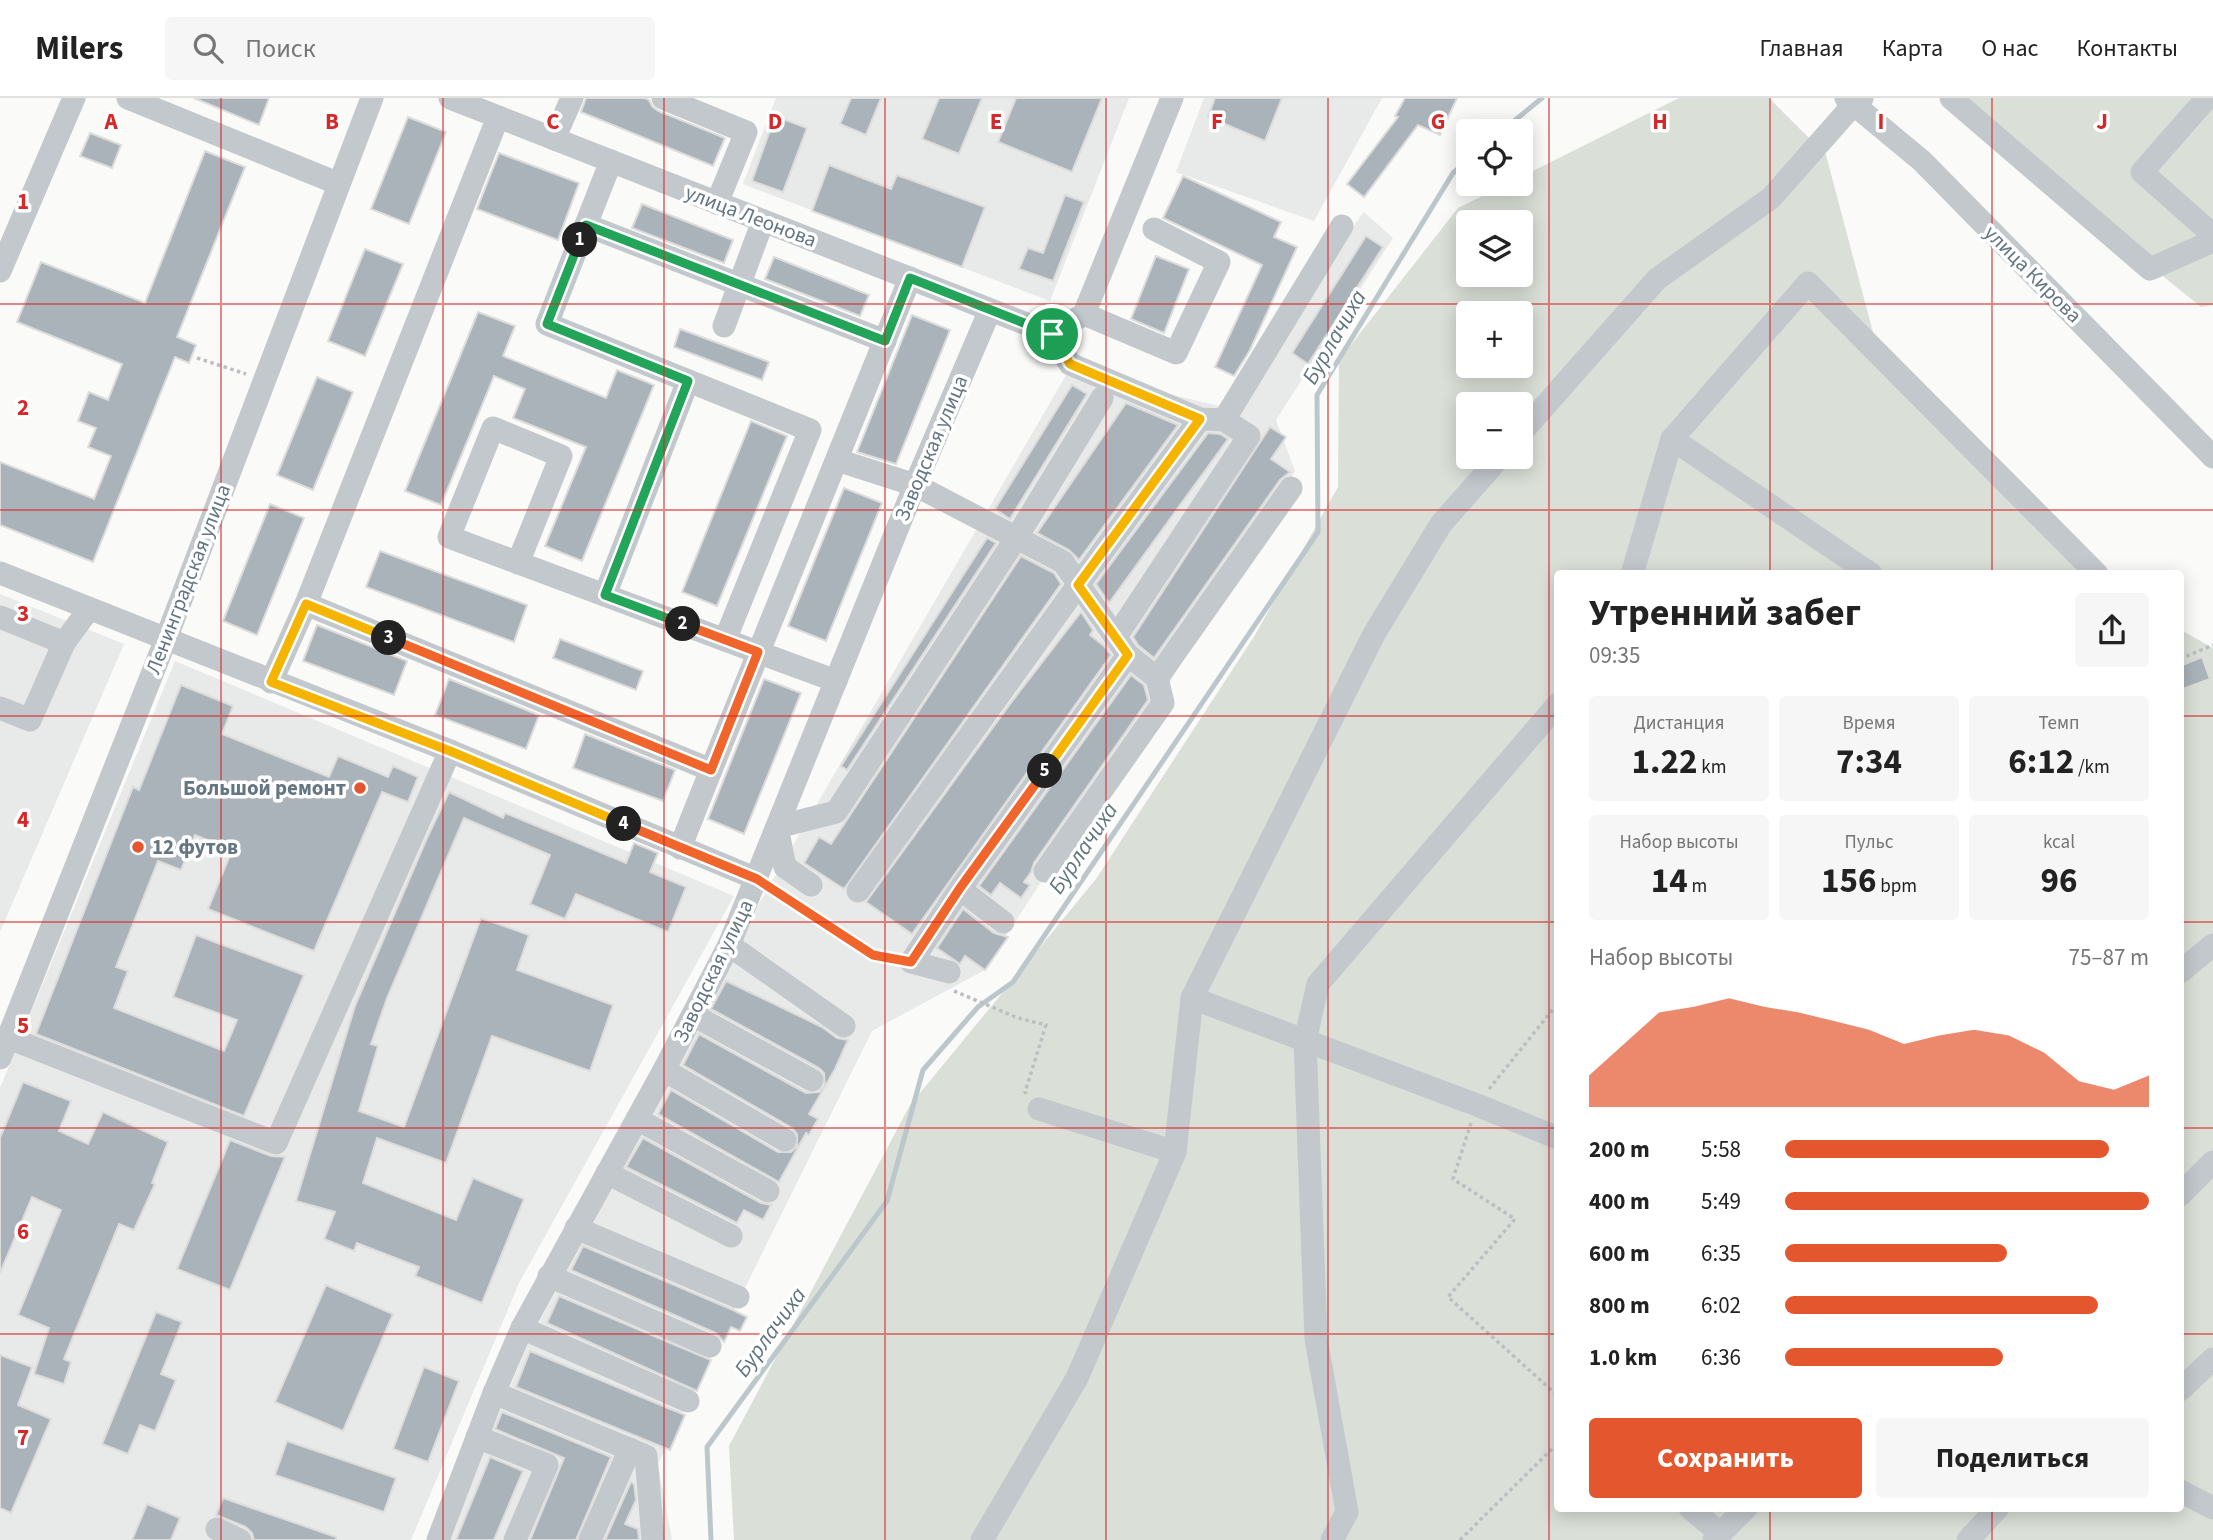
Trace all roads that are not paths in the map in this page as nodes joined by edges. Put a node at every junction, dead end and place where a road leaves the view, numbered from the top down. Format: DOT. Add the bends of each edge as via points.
graph roads {
  1 [pos="74,98"];
  2 [pos="128,98"];
  3 [pos="372,98"];
  4 [pos="450,98"];
  5 [pos="572,98"];
  6 [pos="1172,98"];
  7 [pos="1951,98"];
  8 [pos="2207,98"];
  9 [pos="672,100"];
  10 [pos="1854,100"];
  11 [pos="498,117"];
  12 [pos="554,139"];
  13 [pos="611,161"];
  14 [pos="337,186"];
  15 [pos="717,203"];
  16 [pos="763,221"];
  17 [pos="586,225"];
  18 [pos="1342,226"];
  19 [pos="1154,229"];
  20 [pos="7,233"];
  21 [pos="2213,235"];
  22 [pos="2213,241"];
  23 [pos="0,271"];
  24 [pos="910,278"];
  25 [pos="739,285"];
  26 [pos="990,310"];
  27 [pos="1083,314"];
  28 [pos="724,326"];
  29 [pos="1052,334"];
  30 [pos="885,341"];
  31 [pos="688,381"];
  32 [pos="1102,398"];
  33 [pos="1200,419"];
  34 [pos="1533,419"];
  35 [pos="1224,420"];
  36 [pos="810,430"];
  37 [pos="1672,439"];
  38 [pos="840,451"];
  39 [pos="2213,457"];
  40 [pos="1489,469"];
  41 [pos="915,485"];
  42 [pos="1291,488"];
  43 [pos="1017,537"];
  44 [pos="517,563"];
  45 [pos="1633,570"];
  46 [pos="1865,570"];
  47 [pos="2093,570"];
  48 [pos="0,573"];
  49 [pos="1078,585"];
  50 [pos="605,595"];
  51 [pos="306,604"];
  52 [pos="89,609"];
  53 [pos="0,617"];
  54 [pos="166,639"];
  55 [pos="724,640"];
  56 [pos="64,643"];
  57 [pos="1122,646"];
  58 [pos="758,652"];
  59 [pos="1157,678"];
  60 [pos="836,681"];
  61 [pos="271,682"];
  62 [pos="0,708"];
  63 [pos="1554,709"];
  64 [pos="450,751"];
  65 [pos="711,770"];
  66 [pos="777,827"];
  67 [pos="680,848"];
  68 [pos="1045,871"];
  69 [pos="757,879"];
  70 [pos="811,885"];
  71 [pos="960,888"];
  72 [pos="858,891"];
  73 [pos="1003,922"];
  74 [pos="729,945"];
  75 [pos="2213,945"];
  76 [pos="2184,969"];
  77 [pos="946,979"];
  78 [pos="1192,998"];
  79 [pos="693,1015"];
  80 [pos="844,1026"];
  81 [pos="1305,1041"];
  82 [pos="5,1048"];
  83 [pos="664,1070"];
  84 [pos="812,1080"];
  85 [pos="1039,1109"];
  86 [pos="637,1119"];
  87 [pos="1554,1136"];
  88 [pos="785,1140"];
  89 [pos="1175,1152"];
  90 [pos="2213,1162"];
  91 [pos="607,1173"];
  92 [pos="768,1191"];
  93 [pos="2184,1191"];
  94 [pos="576,1228"];
  95 [pos="731,1236"];
  96 [pos="549,1276"];
  97 [pos="738,1297"];
  98 [pos="523,1328"];
  99 [pos="710,1346"];
  100 [pos="2213,1359"];
  101 [pos="2184,1387"];
  102 [pos="494,1393"];
  103 [pos="688,1401"];
  104 [pos="477,1437"];
  105 [pos="630,1449"];
  106 [pos="2184,1493"];
  107 [pos="2213,1508"];
  108 [pos="1694,1512"];
  109 [pos="1742,1512"];
  110 [pos="1994,1512"];
  111 [pos="217,1529"];
  112 [pos="1717,1537"];
  113 [pos="240,1540"];
  114 [pos="438,1540"];
  115 [pos="515,1540"];
  116 [pos="590,1540"];
  117 [pos="653,1540"];
  118 [pos="982,1540"];
  119 [pos="1332,1540"];
  120 [pos="1968,1540"];
  1 -- 20 [label="street"];
  2 -- 14 [label="street"];
  3 -- 14 [label="street, Ленинградская улица"];
  4 -- 11 [label="street, улица Леонова"];
  5 -- 12 [label="street"];
  6 -- 27 [label="street"];
  7 -- 22 [label="street" via="2150,269"];
  8 -- 21 [label="street" via="2142,172"];
  9 -- 15 [label="street" via="746,132"];
  10 -- 34 [label="street" via="1771,198 1657,279"];
  10 -- 39 [label="street, улица Кирова" via="1922,162"];
  11 -- 12 [label="street, улица Леонова"];
  11 -- 51 [label="street"];
  12 -- 13 [label="street, улица Леонова"];
  13 -- 15 [label="street, улица Леонова"];
  13 -- 17 [label="street"];
  14 -- 54 [label="street, Ленинградская улица"];
  15 -- 16 [label="street, улица Леонова"];
  16 -- 24 [label="street, улица Леонова"];
  16 -- 25 [label="street"];
  17 -- 25 [label="street"];
  17 -- 31 [label="street" via="547,324"];
  18 -- 35 [label="street"];
  19 -- 27 [label="street" via="1219,262 1175,353"];
  20 -- 23 [label="street"];
  24 -- 26 [label="street, улица Леонова"];
  24 -- 30 [label="street"];
  25 -- 28 [label="street"];
  25 -- 30 [label="street"];
  26 -- 29 [label="street, улица Леонова"];
  26 -- 41 [label="street, Заводская улица"];
  27 -- 29 [label="street"];
  29 -- 33 [label="street" via="1070,364"];
  30 -- 38 [label="street"];
  31 -- 36 [label="street"];
  31 -- 50 [label="street"];
  32 -- 43 [label="street"];
  33 -- 35 [label="street"];
  33 -- 49 [label="street"];
  35 -- 57 [label="street" via="1249,436"];
  36 -- 38 [label="street"];
  36 -- 55 [label="street"];
  37 -- 45 [label="street"];
  37 -- 46 [label="street"];
  37 -- 47 [label="street" via="1808,283"];
  38 -- 41 [label="street"];
  38 -- 58 [label="street"];
  40 -- 78 [label="street" via="1441,524 1374,634"];
  41 -- 43 [label="street"];
  41 -- 60 [label="street, Заводская улица"];
  42 -- 59 [label="street"];
  43 -- 49 [label="street" via="1063,562"];
  43 -- 66 [label="street" via="836,812"];
  44 -- 44 [label="street" via="449,537 493,428 561,456"];
  44 -- 50 [label="street"];
  48 -- 52 [label="street"];
  49 -- 57 [label="street"];
  49 -- 72 [label="street"];
  50 -- 55 [label="street"];
  51 -- 61 [label="street"];
  51 -- 65 [label="street"];
  52 -- 54 [label="street"];
  52 -- 56 [label="street"];
  53 -- 56 [label="street"];
  54 -- 61 [label="street"];
  54 -- 82 [label="street, Ленинградская улица"];
  55 -- 58 [label="street"];
  56 -- 62 [label="street" via="30,720"];
  57 -- 59 [label="street"];
  57 -- 71 [label="street"];
  58 -- 60 [label="street"];
  58 -- 65 [label="street"];
  59 -- 68 [label="street" via="1163,703"];
  60 -- 66 [label="street, Заводская улица"];
  61 -- 64 [label="street"];
  63 -- 81 [label="street" via="1318,984"];
  64 -- 67 [label="street"];
  64 -- 82 [label="street" via="276,1143"];
  65 -- 67 [label="street"];
  66 -- 69 [label="street, Заводская улица"];
  66 -- 70 [label="street" via="785,867"];
  67 -- 69 [label="street"];
  69 -- 74 [label="street, Заводская улица"];
  71 -- 73 [label="street"];
  71 -- 77 [label="street" via="911,962"];
  74 -- 79 [label="street, Заводская улица"];
  74 -- 80 [label="street"];
  75 -- 76 [label="street"];
  78 -- 81 [label="street"];
  78 -- 89 [label="street"];
  79 -- 83 [label="street, Заводская улица"];
  79 -- 84 [label="street"];
  81 -- 87 [label="street"];
  81 -- 119 [label="street" via="1316,1339 1346,1512"];
  83 -- 86 [label="street, Заводская улица"];
  83 -- 88 [label="street"];
  85 -- 89 [label="street"];
  86 -- 91 [label="street, Заводская улица"];
  86 -- 92 [label="street"];
  89 -- 118 [label="street" via="1077,1378"];
  90 -- 93 [label="street"];
  91 -- 94 [label="street, Заводская улица"];
  91 -- 95 [label="street"];
  94 -- 96 [label="street, Заводская улица"];
  94 -- 97 [label="street"];
  96 -- 98 [label="street, Заводская улица"];
  96 -- 99 [label="street"];
  98 -- 102 [label="street, Заводская улица"];
  98 -- 103 [label="street"];
  100 -- 101 [label="street"];
  102 -- 104 [label="street, Заводская улица"];
  102 -- 105 [label="street"];
  104 -- 114 [label="street, Заводская улица"];
  104 -- 115 [label="street" via="547,1465"];
  105 -- 116 [label="street"];
  105 -- 117 [label="street" via="646,1456"];
  106 -- 107 [label="street"];
  108 -- 112 [label="street"];
  109 -- 112 [label="street"];
  110 -- 120 [label="street"];
  111 -- 113 [label="street"];
}
